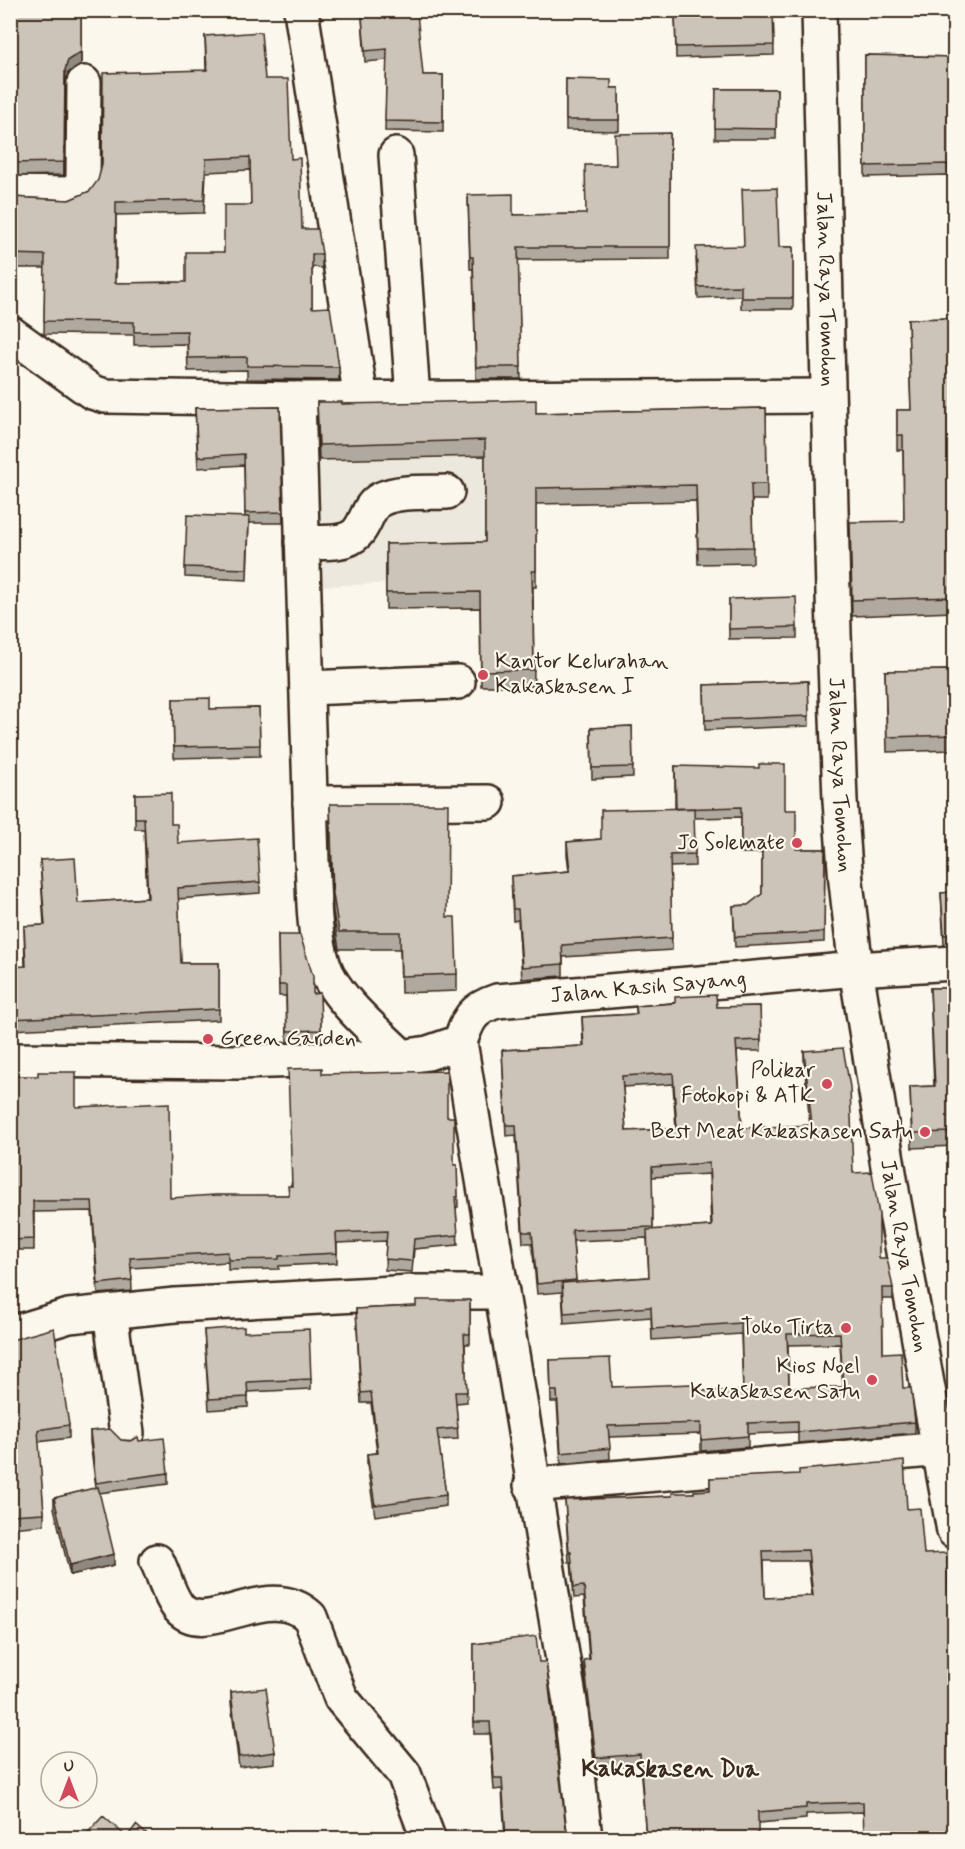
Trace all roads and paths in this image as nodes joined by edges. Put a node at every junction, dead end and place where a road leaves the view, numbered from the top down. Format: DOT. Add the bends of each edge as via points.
graph roads {
  1 [pos="302,10"];
  2 [pos="819,10"];
  3 [pos="84,83"];
  4 [pos="396,155"];
  5 [pos="10,193"];
  6 [pos="10,333"];
  7 [pos="826,396"];
  8 [pos="413,398"];
  9 [pos="297,399"];
  10 [pos="362,399"];
  11 [pos="447,492"];
  12 [pos="302,542"];
  13 [pos="458,682"];
  14 [pos="307,688"];
  15 [pos="488,802"];
  16 [pos="310,803"];
  17 [pos="954,963"];
  18 [pos="856,969"];
  19 [pos="460,1042"];
  20 [pos="402,1057"];
  21 [pos="10,1060"];
  22 [pos="502,1292"];
  23 [pos="110,1312"];
  24 [pos="10,1334"];
  25 [pos="127,1433"];
  26 [pos="947,1448"];
  27 [pos="531,1485"];
  28 [pos="954,1531"];
  29 [pos="157,1561"];
  30 [pos="428,1839"];
  31 [pos="585,1839"];
  1 -- 10 [label="main road"];
  2 -- 7 [label="main road, Jalan Raya Tomohon"];
  3 -- 5 [label="main road" via="84,178 80,188 69,194"];
  4 -- 8 [label="main road"];
  6 -- 9 [label="main road" via="97,394"];
  7 -- 8 [label="main road"];
  7 -- 18 [label="main road, Jalan Raya Tomohon" via="840,801"];
  8 -- 10 [label="main road"];
  9 -- 10 [label="main road"];
  9 -- 12 [label="main road"];
  11 -- 12 [label="main road" via="381,499 370,509 357,534 339,542"];
  12 -- 14 [label="main road"];
  13 -- 14 [label="main road"];
  14 -- 16 [label="main road"];
  15 -- 16 [label="main road"];
  16 -- 20 [label="main road" via="316,934 323,965 343,997"];
  17 -- 18 [label="main road, Jalan Kasih Sayang"];
  18 -- 19 [label="main road, Jalan Kasih Sayang" via="497,1001 479,1007"];
  18 -- 26 [label="main road, Jalan Raya Tomohon" via="893,1197"];
  19 -- 20 [label="main road"];
  19 -- 22 [label="main road"];
  20 -- 21 [label="main road" via="237,1062"];
  22 -- 23 [label="main road" via="412,1292"];
  22 -- 27 [label="main road"];
  23 -- 24 [label="main road" via="69,1316"];
  23 -- 25 [label="main road"];
  26 -- 27 [label="main road"];
  26 -- 28 [label="main road, Jalan Raya Tomohon"];
  27 -- 31 [label="main road" via="570,1702"];
  29 -- 30 [label="main road" via="180,1608 194,1617 213,1617 256,1604 284,1602 310,1617 341,1698 404,1774"];
}
